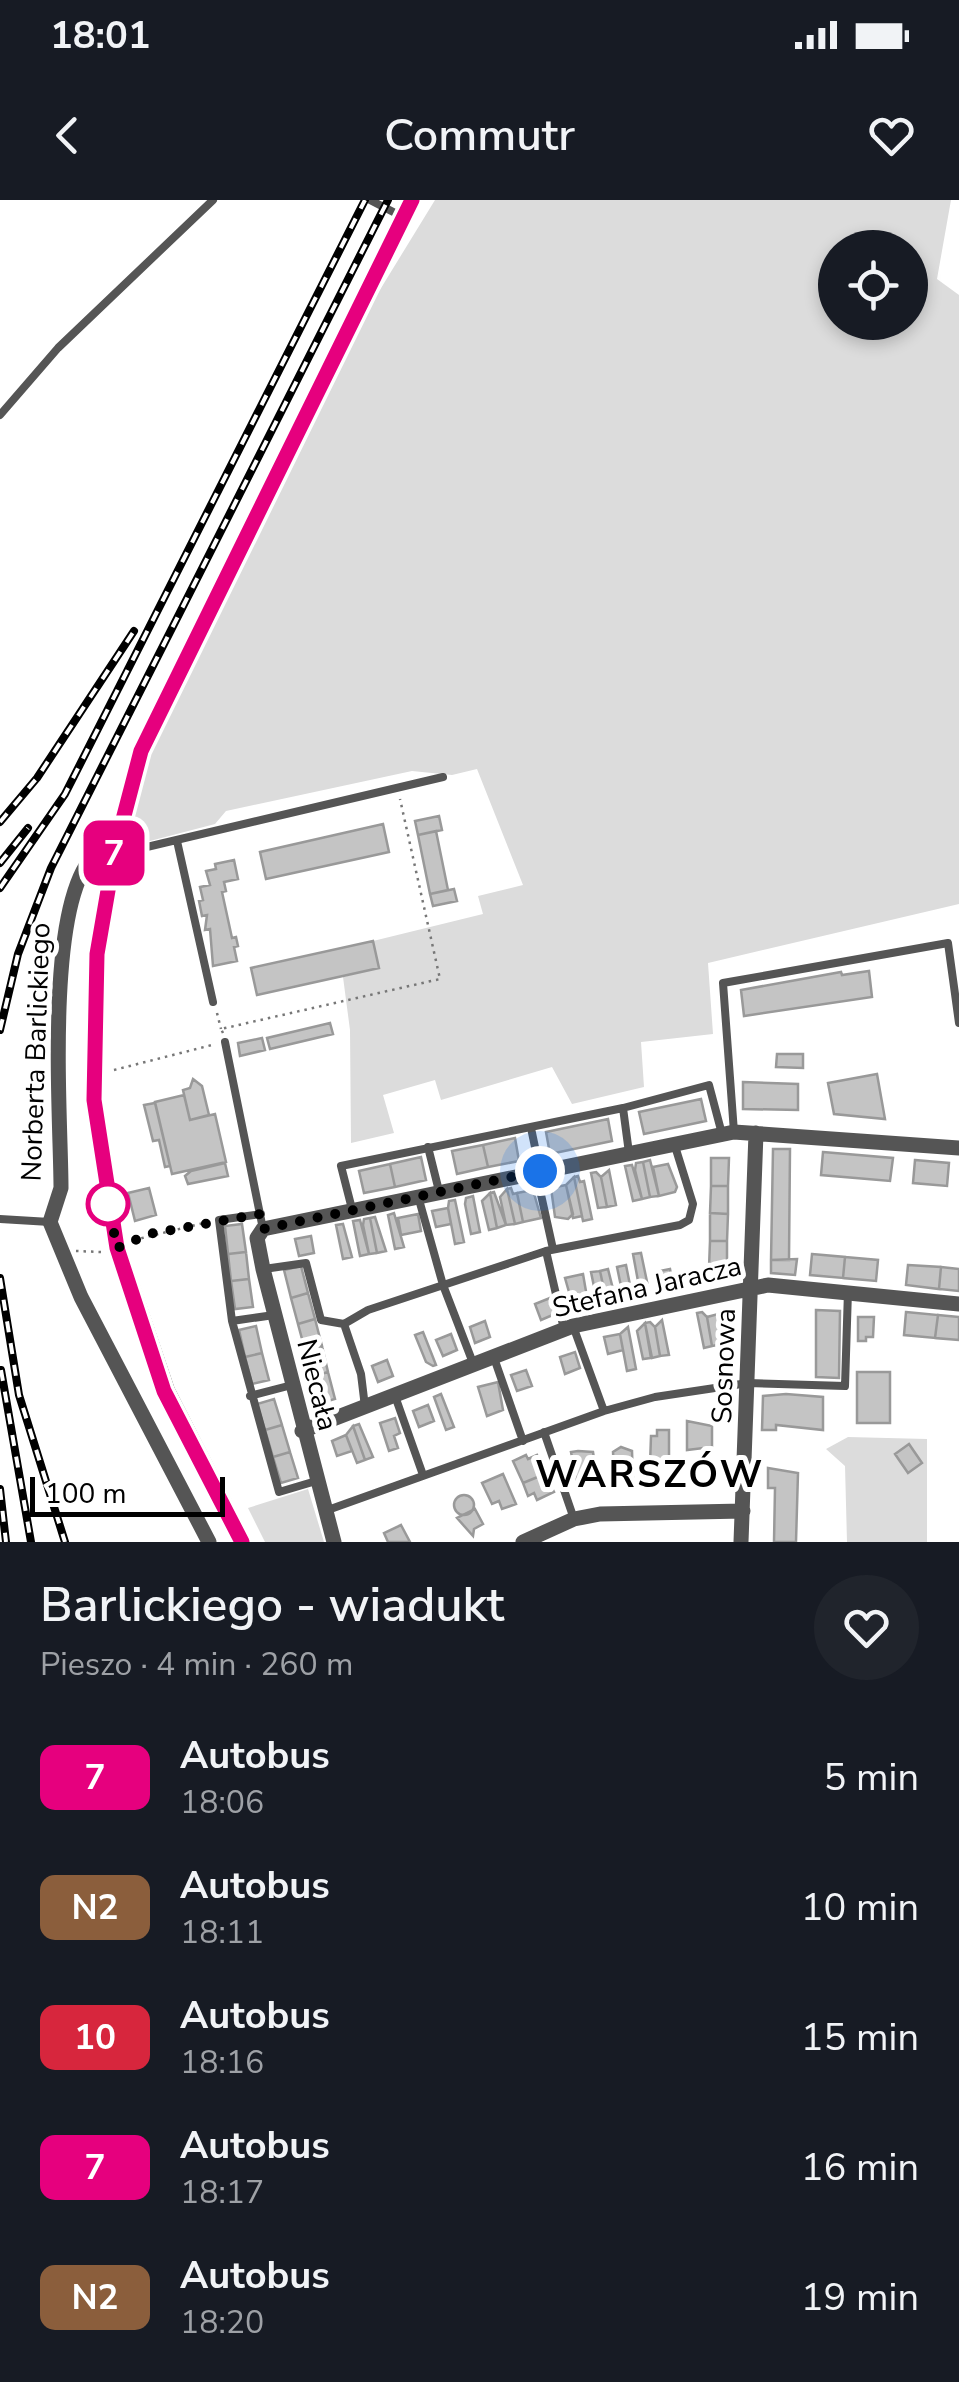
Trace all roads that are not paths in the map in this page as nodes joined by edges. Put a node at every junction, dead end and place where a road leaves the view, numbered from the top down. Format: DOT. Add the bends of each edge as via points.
graph roads {
  1 [pos="212,200"];
  2 [pos="370,200"];
  3 [pos="408,208"];
  4 [pos="0,415"];
  5 [pos="443,777"];
  6 [pos="177,841"];
  7 [pos="115,850"];
  8 [pos="214,1002"];
  9 [pos="959,1022"];
  10 [pos="225,1042"];
  11 [pos="623,1108"];
  12 [pos="530,1128"];
  13 [pos="728,1133"];
  14 [pos="756,1133"];
  15 [pos="674,1143"];
  16 [pos="428,1146"];
  17 [pos="959,1148"];
  18 [pos="629,1153"];
  19 [pos="538,1171"];
  20 [pos="439,1191"];
  21 [pos="418,1195"];
  22 [pos="352,1209"];
  23 [pos="0,1219"];
  24 [pos="50,1222"];
  25 [pos="260,1227"];
  26 [pos="550,1250"];
  27 [pos="264,1269"];
  28 [pos="443,1285"];
  29 [pos="752,1289"];
  30 [pos="848,1291"];
  31 [pos="959,1304"];
  32 [pos="274,1315"];
  33 [pos="232,1321"];
  34 [pos="344,1324"];
  35 [pos="568,1327"];
  36 [pos="493,1355"];
  37 [pos="473,1362"];
  38 [pos="748,1383"];
  39 [pos="292,1385"];
  40 [pos="250,1396"];
  41 [pos="395,1396"];
  42 [pos="366,1408"];
  43 [pos="604,1411"];
  44 [pos="302,1431"];
  45 [pos="544,1432"];
  46 [pos="522,1441"];
  47 [pos="423,1474"];
  48 [pos="316,1480"];
  49 [pos="325,1511"];
  50 [pos="743,1511"];
  51 [pos="574,1518"];
  52 [pos="209,1542"];
  53 [pos="242,1542"];
  54 [pos="334,1542"];
  55 [pos="523,1542"];
  56 [pos="741,1542"];
  1 -- 4 [label="lane" via="58,348"];
  2 -- 3 [label="lane"];
  3 -- 7 [label="street, Norberta Barlickiego" via="156,718"];
  5 -- 6 [label="lane"];
  6 -- 7 [label="lane"];
  6 -- 8 [label="lane"];
  7 -- 24 [label="street, Norberta Barlickiego" via="90,858 68,910 61,1188"];
  7 -- 53 [label="street, Norberta Barlickiego" via="97,954 93,1073 106,1192 134,1308 176,1416"];
  9 -- 13 [label="lane" via="948,943 723,982"];
  10 -- 25 [label="lane"];
  11 -- 12 [label="lane"];
  11 -- 13 [label="lane" via="709,1086"];
  11 -- 18 [label="lane"];
  12 -- 16 [label="lane"];
  12 -- 19 [label="lane"];
  13 -- 14 [label="street"];
  13 -- 15 [label="street"];
  14 -- 17 [label="street"];
  14 -- 29 [label="street, Sosnowa"];
  15 -- 18 [label="street"];
  15 -- 26 [label="lane" via="693,1204 689,1220"];
  16 -- 20 [label="lane"];
  16 -- 22 [label="lane" via="342,1166"];
  18 -- 19 [label="street"];
  19 -- 20 [label="street"];
  19 -- 26 [label="lane"];
  20 -- 21 [label="street"];
  21 -- 22 [label="street"];
  21 -- 28 [label="lane"];
  22 -- 25 [label="street"];
  23 -- 24 [label="lane"];
  24 -- 52 [label="street, Norberta Barlickiego" via="95,1325"];
  25 -- 27 [label="street, Niecała"];
  25 -- 33 [label="lane" via="219,1220"];
  26 -- 28 [label="lane"];
  26 -- 35 [label="lane"];
  27 -- 32 [label="street, Niecała"];
  27 -- 34 [label="lane" via="306,1263 321,1320"];
  28 -- 34 [label="lane"];
  28 -- 37 [label="lane"];
  29 -- 30 [label="street, Stefana Jaracza"];
  29 -- 35 [label="street, Stefana Jaracza"];
  29 -- 38 [label="street, Sosnowa"];
  30 -- 31 [label="street, Stefana Jaracza"];
  30 -- 38 [label="lane" via="845,1386"];
  32 -- 33 [label="lane"];
  32 -- 39 [label="street, Niecała"];
  33 -- 40 [label="lane"];
  34 -- 42 [label="lane"];
  35 -- 36 [label="street, Stefana Jaracza"];
  35 -- 43 [label="lane"];
  36 -- 37 [label="street, Stefana Jaracza"];
  36 -- 46 [label="lane"];
  37 -- 41 [label="street, Stefana Jaracza"];
  38 -- 43 [label="lane"];
  38 -- 50 [label="street, Sosnowa"];
  39 -- 40 [label="lane"];
  39 -- 44 [label="street, Niecała"];
  40 -- 48 [label="lane" via="278,1492"];
  41 -- 42 [label="street, Stefana Jaracza"];
  41 -- 47 [label="lane"];
  42 -- 44 [label="street, Stefana Jaracza"];
  43 -- 45 [label="lane"];
  44 -- 48 [label="street, Niecała"];
  45 -- 46 [label="lane"];
  45 -- 51 [label="lane"];
  46 -- 47 [label="lane"];
  47 -- 49 [label="lane"];
  48 -- 49 [label="street, Niecała"];
  49 -- 54 [label="street, Niecała"];
  50 -- 51 [label="street"];
  50 -- 56 [label="street, Sosnowa"];
  51 -- 55 [label="street"];
}
